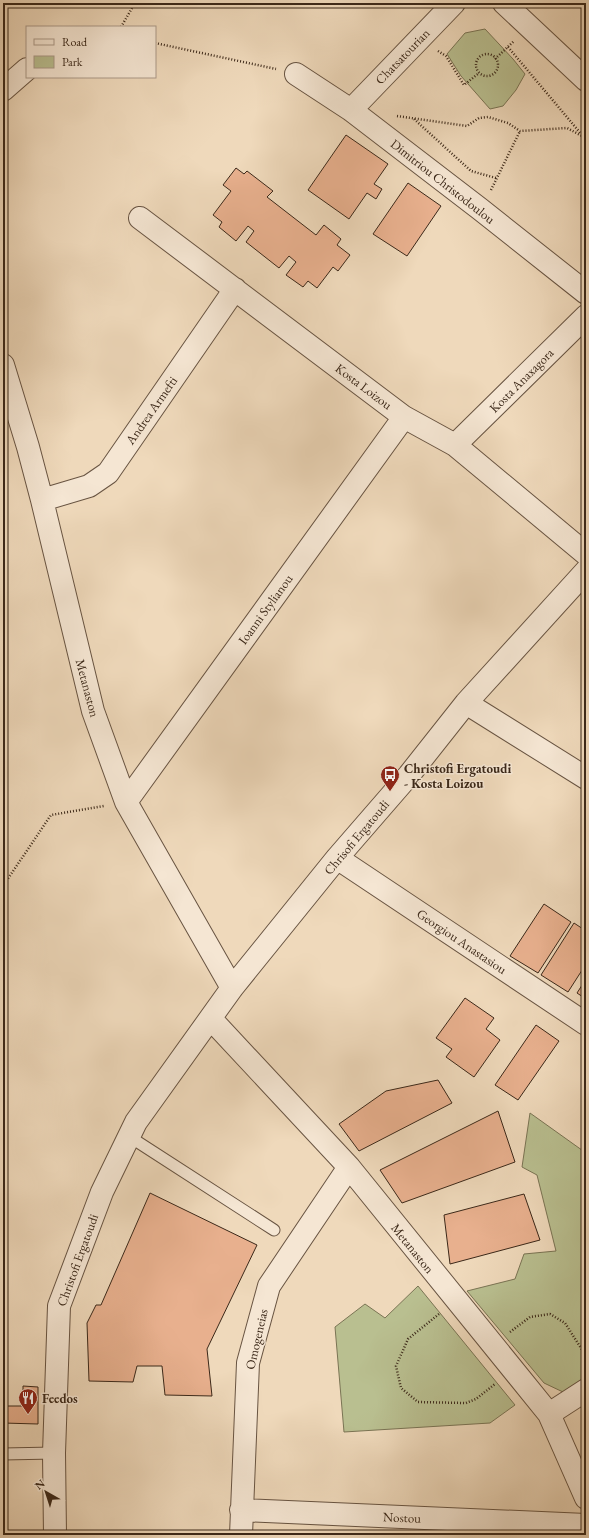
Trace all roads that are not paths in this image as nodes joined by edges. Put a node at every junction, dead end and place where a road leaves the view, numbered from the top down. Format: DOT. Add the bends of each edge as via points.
graph roads {
  1 [pos="454,3"];
  2 [pos="504,3"];
  3 [pos="26,70"];
  4 [pos="296,74"];
  5 [pos="586,80"];
  6 [pos="3,90"];
  7 [pos="351,110"];
  8 [pos="140,218"];
  9 [pos="235,289"];
  10 [pos="586,293"];
  11 [pos="586,316"];
  12 [pos="3,365"];
  13 [pos="404,417"];
  14 [pos="455,445"];
  15 [pos="42,500"];
  16 [pos="586,554"];
  17 [pos="586,571"];
  18 [pos="466,703"];
  19 [pos="586,778"];
  20 [pos="126,802"];
  21 [pos="337,858"];
  22 [pos="232,988"];
  23 [pos="211,1018"];
  24 [pos="586,1024"];
  25 [pos="130,1137"];
  26 [pos="349,1167"];
  27 [pos="274,1230"];
  28 [pos="586,1390"];
  29 [pos="548,1414"];
  30 [pos="54,1453"];
  31 [pos="3,1454"];
  32 [pos="586,1498"];
  33 [pos="241,1510"];
  34 [pos="586,1525"];
  35 [pos="55,1535"];
  36 [pos="241,1535"];
  1 -- 7 [label="street, Chatsatourian"];
  2 -- 5 [label="street"];
  3 -- 6 [label="street"];
  4 -- 7 [label="street, Dimitriou Christodoulou"];
  7 -- 10 [label="street, Dimitriou Christodoulou"];
  8 -- 9 [label="street, Kosta Loizou"];
  9 -- 13 [label="street, Kosta Loizou"];
  9 -- 15 [label="street, Andrea Armefti" via="108,473 89,486"];
  11 -- 14 [label="street, Kosta Anaxagora"];
  12 -- 15 [label="street, Metanaston"];
  13 -- 14 [label="street, Kosta Loizou"];
  13 -- 20 [label="street, Ioanni Stylianou"];
  14 -- 16 [label="street, Kosta Loizou"];
  15 -- 20 [label="street, Metanaston" via="93,711"];
  17 -- 18 [label="street, Chrisofi Ergatoudi"];
  18 -- 19 [label="street"];
  18 -- 21 [label="street, Chrisofi Ergatoudi" via="409,775"];
  20 -- 22 [label="street, Metanaston"];
  21 -- 22 [label="street, Chrisofi Ergatoudi"];
  21 -- 24 [label="street, Georgiou Anastasiou"];
  22 -- 23 [label="street, Chrisofi Ergatoudi"];
  23 -- 25 [label="street, Christofi Ergatoudi" via="136,1122"];
  23 -- 26 [label="street, Metanaston"];
  25 -- 27 [label="lane"];
  25 -- 30 [label="street, Christofi Ergatoudi" via="102,1192 59,1306"];
  26 -- 29 [label="street, Metanaston"];
  26 -- 33 [label="street, Omogeneias" via="269,1286 248,1363"];
  28 -- 29 [label="street"];
  29 -- 32 [label="street, Metanaston"];
  30 -- 31 [label="lane"];
  30 -- 35 [label="street, Christofi Ergatoudi"];
  33 -- 34 [label="street, Nostou"];
  33 -- 36 [label="street, Omogeneias"];
}
